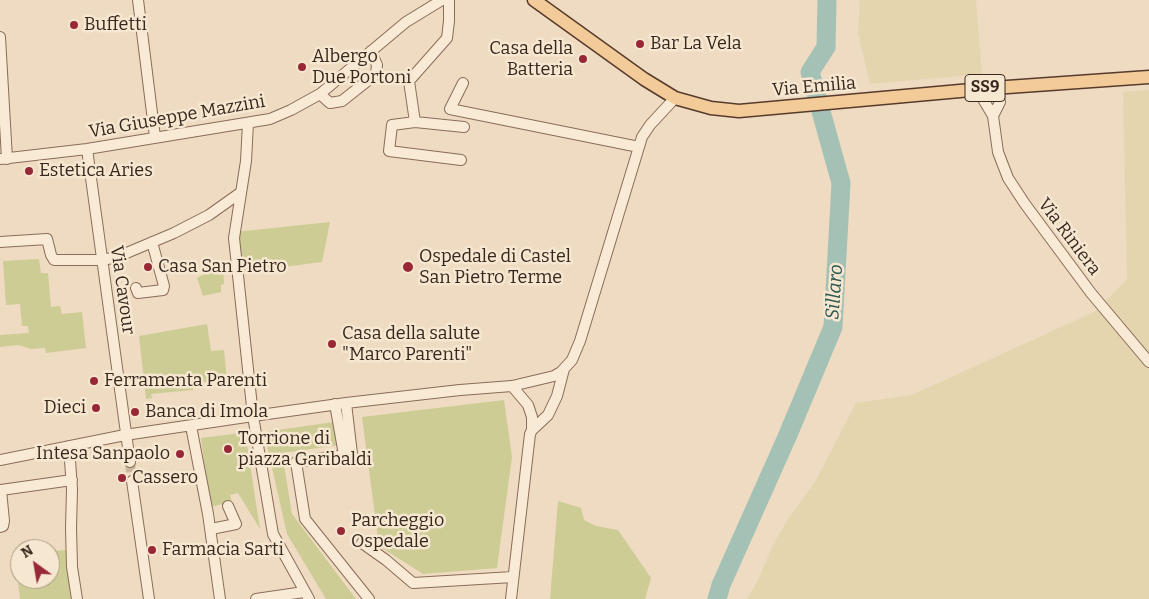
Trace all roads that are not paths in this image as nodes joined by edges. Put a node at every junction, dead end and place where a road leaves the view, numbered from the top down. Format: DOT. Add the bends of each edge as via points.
graph roads {
  1 [pos="138,0"];
  2 [pos="442,0"];
  3 [pos="449,0"];
  4 [pos="534,0"];
  5 [pos="0,37"];
  6 [pos="371,51"];
  7 [pos="1149,77"];
  8 [pos="463,83"];
  9 [pos="998,88"];
  10 [pos="981,89"];
  11 [pos="320,94"];
  12 [pos="675,98"];
  13 [pos="993,116"];
  14 [pos="415,122"];
  15 [pos="248,123"];
  16 [pos="464,127"];
  17 [pos="155,137"];
  18 [pos="638,147"];
  19 [pos="87,149"];
  20 [pos="4,159"];
  21 [pos="462,160"];
  22 [pos="240,193"];
  23 [pos="0,242"];
  24 [pos="152,242"];
  25 [pos="102,260"];
  26 [pos="136,288"];
  27 [pos="1149,362"];
  28 [pos="564,370"];
  29 [pos="512,386"];
  30 [pos="346,403"];
  31 [pos="335,404"];
  32 [pos="253,416"];
  33 [pos="191,426"];
  34 [pos="532,430"];
  35 [pos="125,435"];
  36 [pos="69,446"];
  37 [pos="348,454"];
  38 [pos="0,460"];
  39 [pos="130,462"];
  40 [pos="72,480"];
  41 [pos="132,482"];
  42 [pos="0,489"];
  43 [pos="228,506"];
  44 [pos="0,528"];
  45 [pos="210,529"];
  46 [pos="362,543"];
  47 [pos="513,577"];
  48 [pos="307,595"];
  49 [pos="272,598"];
  50 [pos="77,599"];
  51 [pos="149,599"];
  52 [pos="220,599"];
  53 [pos="256,599"];
  54 [pos="369,599"];
  55 [pos="511,599"];
  1 -- 17 [label="street"];
  2 -- 6 [label="street, Via Giuseppe Mazzini" via="406,22"];
  3 -- 14 [label="street" via="447,38 409,81"];
  4 -- 12 [label="main road, SS9"];
  5 -- 20 [label="street"];
  6 -- 11 [label="street, Via Giuseppe Mazzini"];
  6 -- 11 [label="street" via="377,65 376,74 342,101 330,103"];
  7 -- 9 [label="main road, SS9"];
  8 -- 18 [label="street" via="450,109"];
  9 -- 10 [label="main road, SS9"];
  9 -- 13 [label="street, Via Riniera" via="1000,102"];
  10 -- 12 [label="main road, Via Emilia / SS9" via="739,111 711,108"];
  10 -- 13 [label="street, Via Riniera"];
  11 -- 15 [label="street, Via Giuseppe Mazzini" via="291,110"];
  12 -- 18 [label="street" via="650,125"];
  13 -- 27 [label="street, Via Riniera" via="998,152 1008,178 1091,293"];
  14 -- 16 [label="street"];
  14 -- 21 [label="street" via="392,125 389,151"];
  15 -- 17 [label="street, Via Giuseppe Mazzini"];
  15 -- 22 [label="street"];
  17 -- 19 [label="street, Via Giuseppe Mazzini"];
  18 -- 28 [label="street" via="580,341"];
  19 -- 20 [label="street, Via Giuseppe Mazzini"];
  19 -- 25 [label="street, Via Cavour"];
  22 -- 24 [label="street" via="209,215"];
  22 -- 32 [label="street" via="234,238"];
  23 -- 25 [label="street" via="47,238 54,260"];
  24 -- 25 [label="street"];
  24 -- 26 [label="street" via="163,290 138,293"];
  25 -- 35 [label="street, Via Cavour"];
  28 -- 29 [label="street" via="543,380"];
  28 -- 34 [label="street" via="548,415"];
  29 -- 30 [label="street"];
  29 -- 34 [label="street" via="528,405"];
  30 -- 31 [label="street"];
  30 -- 37 [label="street"];
  31 -- 32 [label="street"];
  31 -- 37 [label="street"];
  32 -- 33 [label="street"];
  32 -- 48 [label="street" via="273,534"];
  33 -- 35 [label="street"];
  33 -- 45 [label="street"];
  34 -- 47 [label="street"];
  35 -- 36 [label="street"];
  35 -- 39 [label="street, Via Cavour"];
  36 -- 38 [label="street"];
  36 -- 40 [label="street"];
  37 -- 54 [label="street" via="296,462 305,519"];
  40 -- 42 [label="street"];
  40 -- 50 [label="street" via="72,567"];
  41 -- 51 [label="street"];
  42 -- 44 [label="street" via="4,521"];
  43 -- 45 [label="street" via="236,524"];
  45 -- 52 [label="street"];
  46 -- 47 [label="street" via="413,582"];
  47 -- 55 [label="street"];
  48 -- 49 [label="street"];
  49 -- 53 [label="street"];
}
